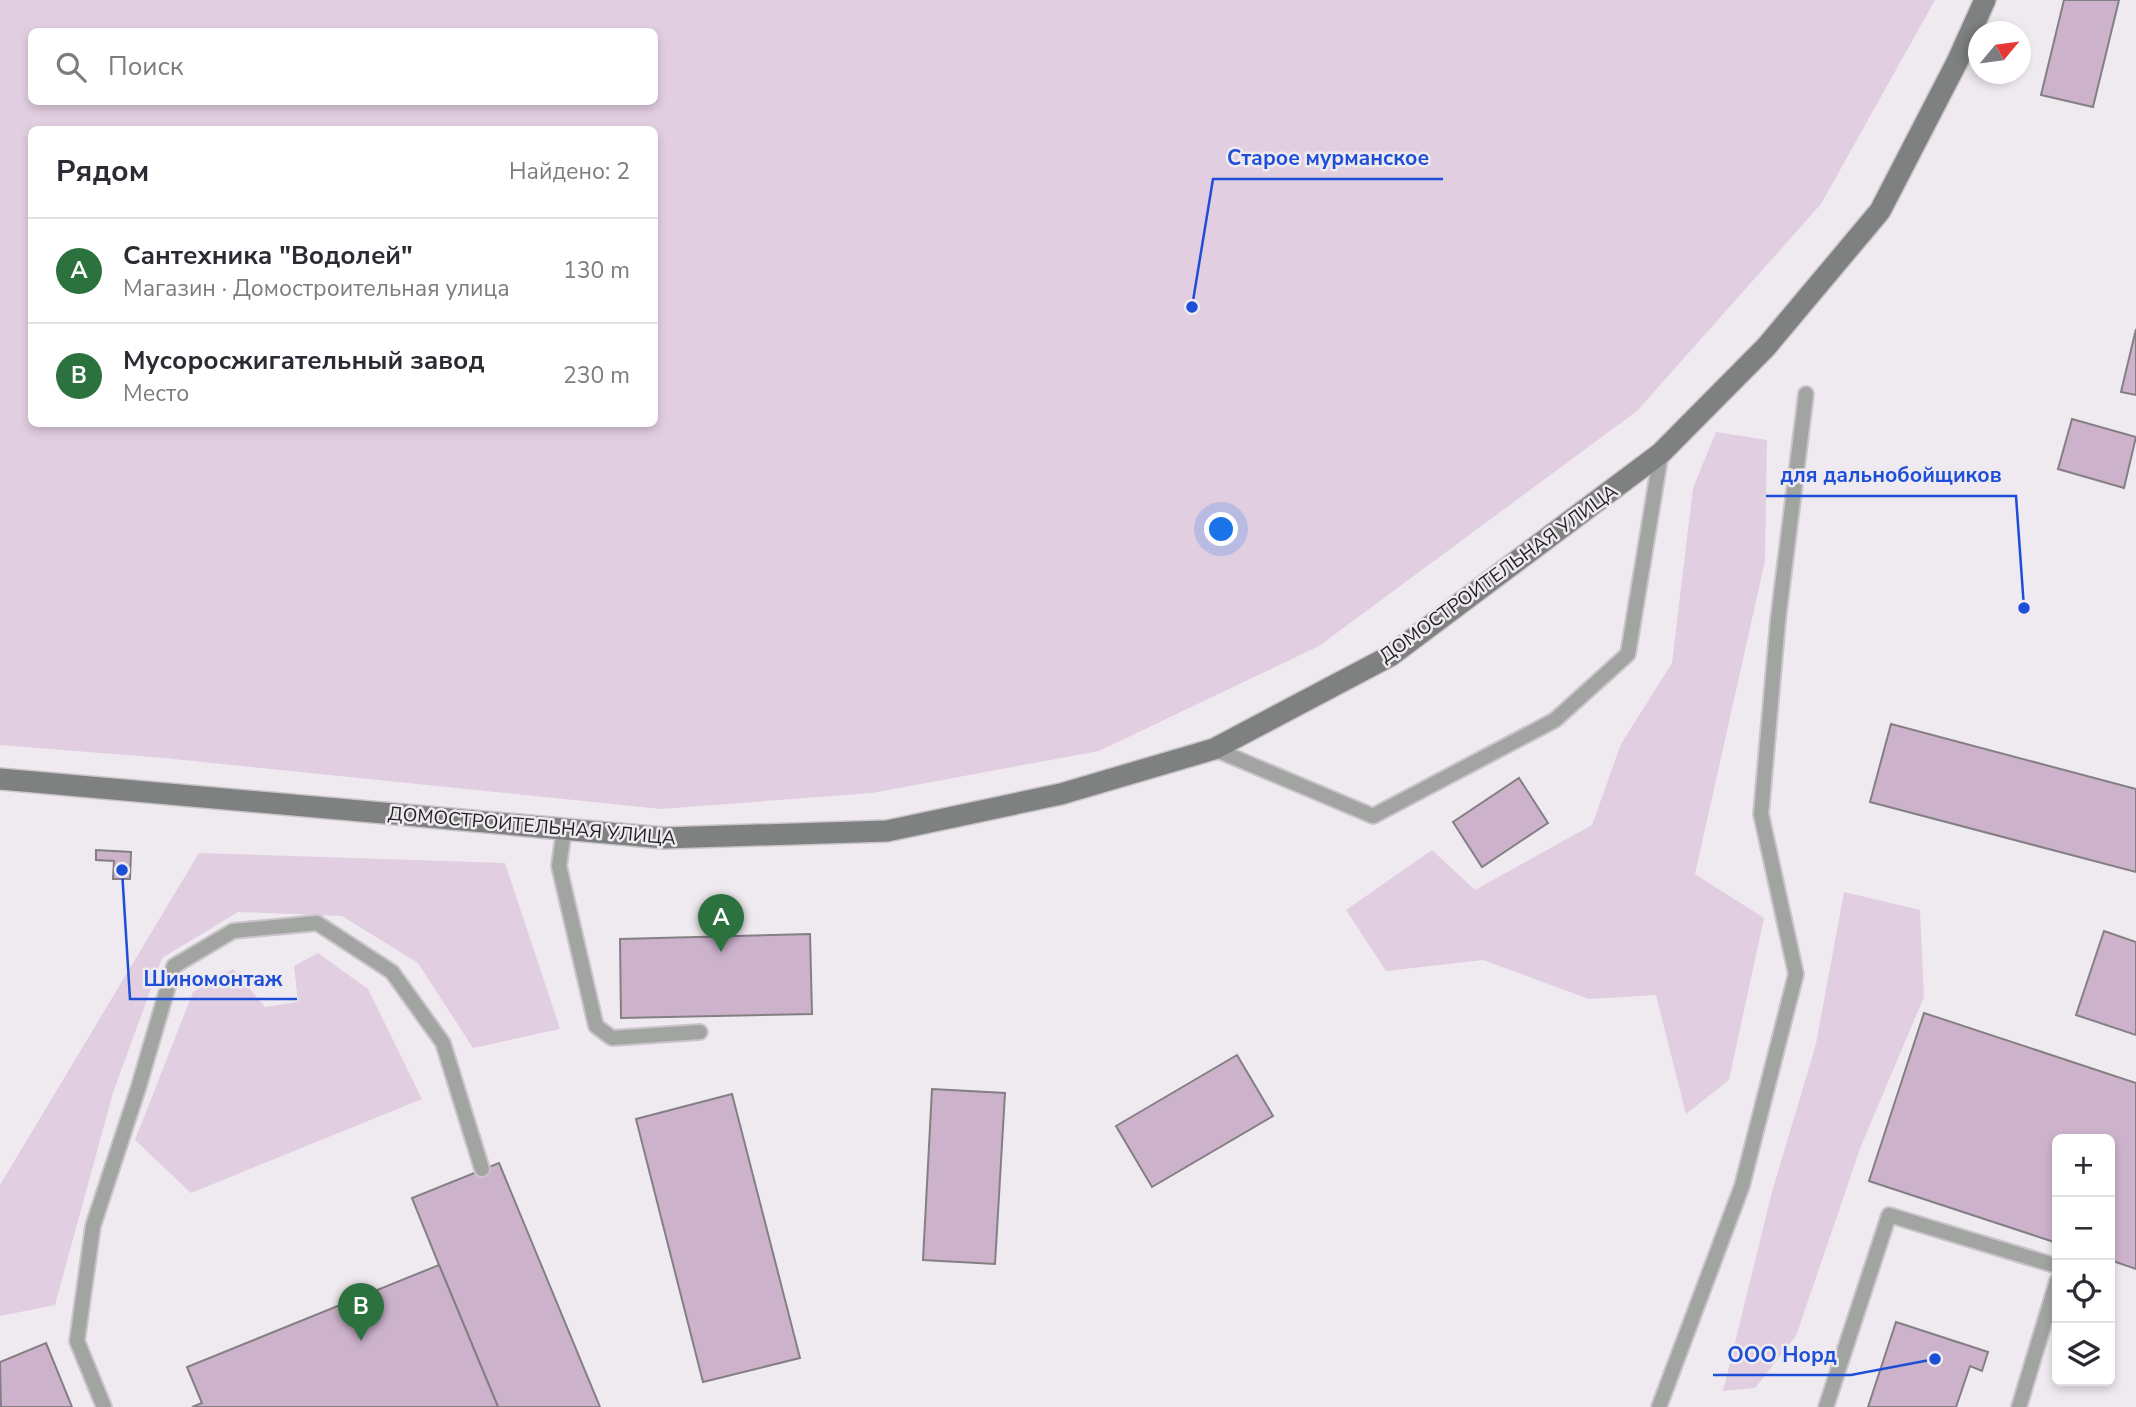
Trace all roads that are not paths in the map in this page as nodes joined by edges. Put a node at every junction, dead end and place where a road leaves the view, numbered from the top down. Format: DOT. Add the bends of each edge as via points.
graph roads {
  1 [pos="1985,0"];
  2 [pos="1806,394"];
  3 [pos="1661,453"];
  4 [pos="1214,749"];
  5 [pos="0,779"];
  6 [pos="564,830"];
  7 [pos="700,1032"];
  8 [pos="482,1170"];
  9 [pos="2052,1264"];
  10 [pos="2052,1298"];
  11 [pos="104,1407"];
  12 [pos="1660,1407"];
  13 [pos="1825,1407"];
  14 [pos="2019,1407"];
  1 -- 3 [label="street, ДОМОСТРОИТЕЛЬНАЯ УЛИЦА" via="1880,211 1766,347"];
  2 -- 12 [label="lane" via="1778,620 1761,814 1796,974 1742,1186"];
  3 -- 4 [label="street, ДОМОСТРОИТЕЛЬНАЯ УЛИЦА" via="1390,656"];
  3 -- 4 [label="lane" via="1628,654 1555,720 1374,816"];
  4 -- 6 [label="street, ДОМОСТРОИТЕЛЬНАЯ УЛИЦА" via="1061,794 887,831 664,838"];
  5 -- 6 [label="street, ДОМОСТРОИТЕЛЬНАЯ УЛИЦА"];
  6 -- 7 [label="lane" via="559,866 596,1026 612,1038"];
  8 -- 11 [label="lane" via="443,1043 392,972 317,923 233,931 174,965 93,1226 77,1340"];
  9 -- 13 [label="lane" via="1889,1215"];
  10 -- 14 [label="lane"];
}
